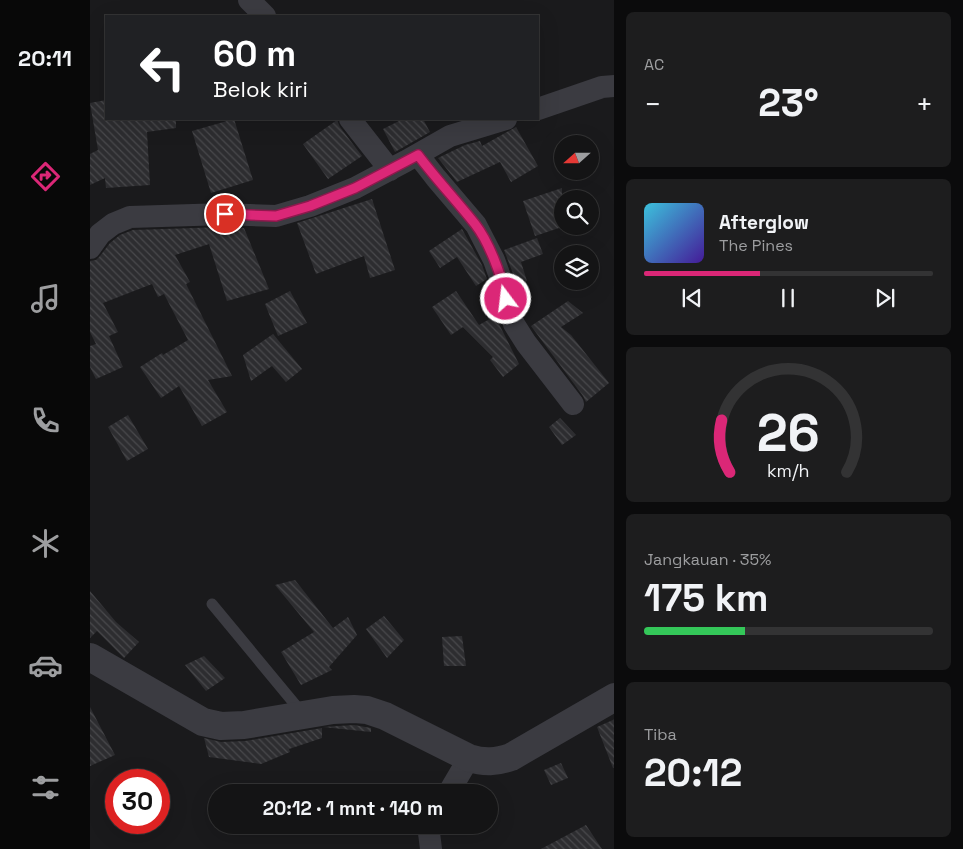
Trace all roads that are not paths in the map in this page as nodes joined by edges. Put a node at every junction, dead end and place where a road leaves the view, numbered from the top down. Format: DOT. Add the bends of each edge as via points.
graph roads {
  1 [pos="249,0"];
  2 [pos="264,15"];
  3 [pos="614,86"];
  4 [pos="539,109"];
  5 [pos="351,120"];
  6 [pos="503,120"];
  7 [pos="418,155"];
  8 [pos="390,170"];
  9 [pos="90,248"];
  10 [pos="573,404"];
  11 [pos="212,604"];
  12 [pos="90,657"];
  13 [pos="614,697"];
  14 [pos="304,715"];
  15 [pos="469,758"];
  16 [pos="454,784"];
  17 [pos="429,834"];
  18 [pos="431,849"];
  1 -- 2 [label="street"];
  3 -- 4 [label="street"];
  5 -- 8 [label="street"];
  6 -- 7 [label="street" via="450,136"];
  7 -- 8 [label="street"];
  7 -- 10 [label="street" via="476,225 494,260 514,324"];
  8 -- 9 [label="street" via="355,188 276,216 225,214 130,218 113,224"];
  11 -- 14 [label="lane"];
  12 -- 14 [label="street" via="203,722 221,726 244,725"];
  13 -- 15 [label="street" via="511,757 483,763"];
  14 -- 15 [label="street" via="333,710 367,710"];
  15 -- 16 [label="street"];
  17 -- 18 [label="street"];
}
